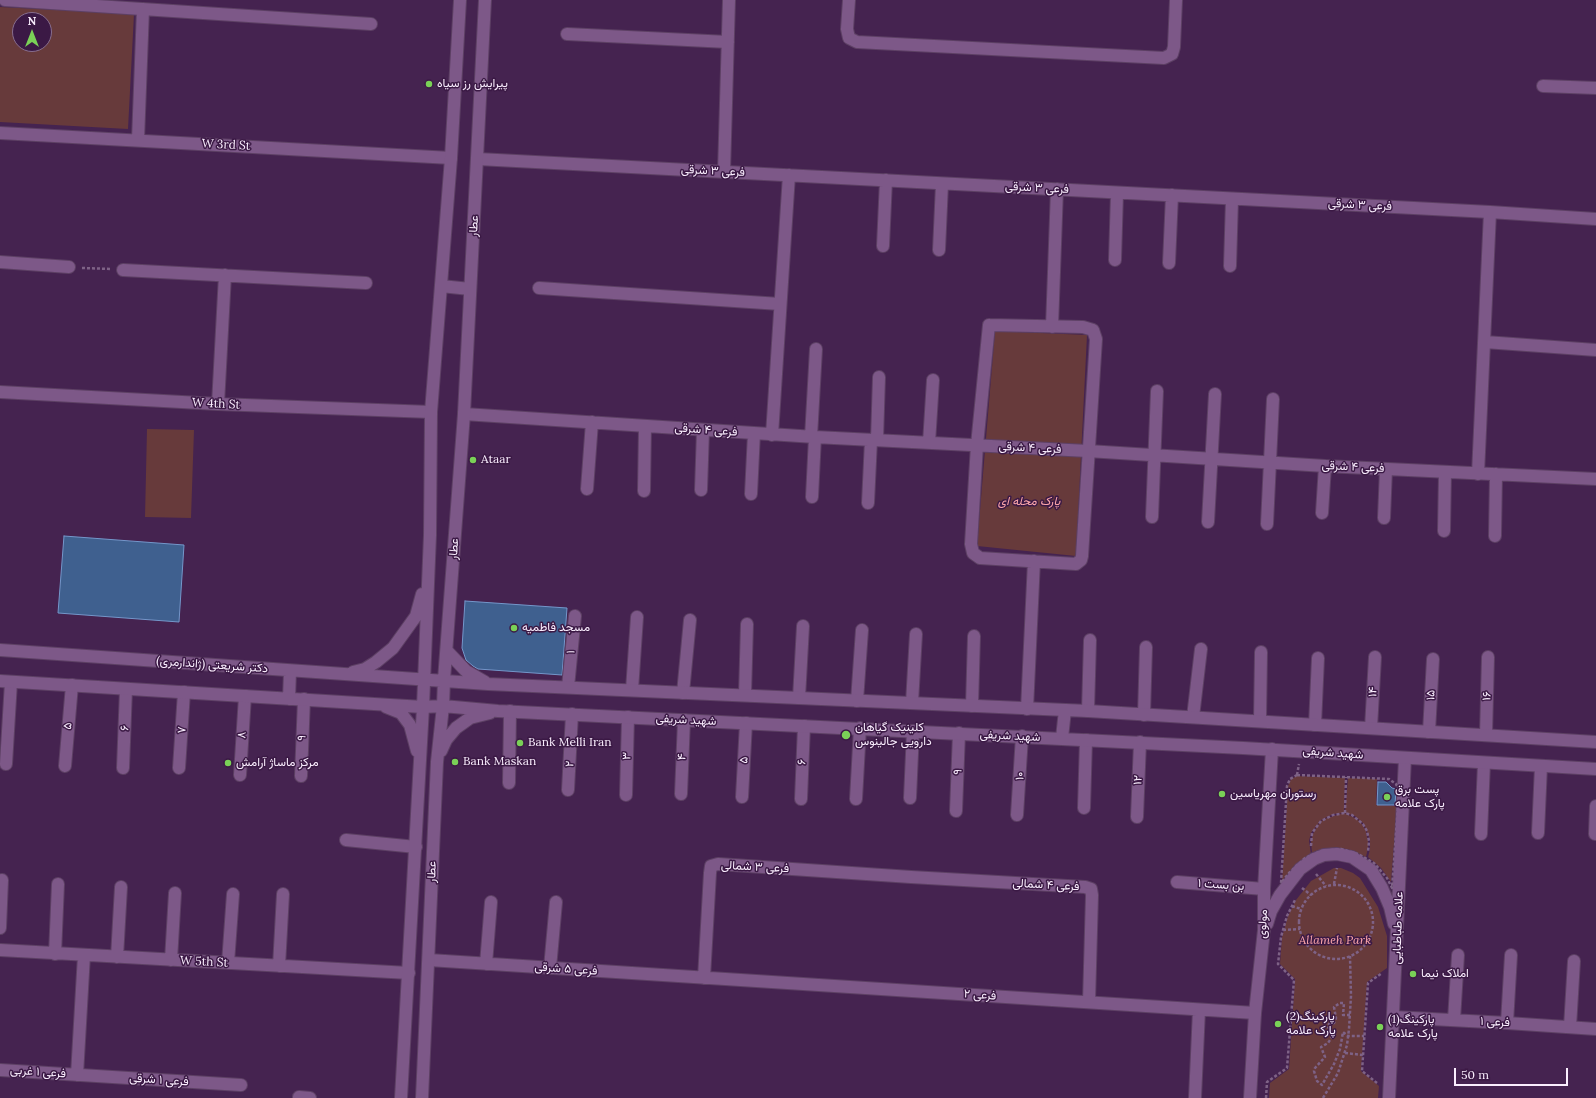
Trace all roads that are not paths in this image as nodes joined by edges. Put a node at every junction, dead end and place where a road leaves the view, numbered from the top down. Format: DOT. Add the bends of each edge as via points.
graph roads {
  1 [pos="5,0"];
  2 [pos="460,0"];
  3 [pos="485,0"];
  4 [pos="729,0"];
  5 [pos="849,0"];
  6 [pos="1176,0"];
  7 [pos="143,9"];
  8 [pos="371,24"];
  9 [pos="567,34"];
  10 [pos="728,42"];
  11 [pos="1543,86"];
  12 [pos="1596,88"];
  13 [pos="0,132"];
  14 [pos="138,140"];
  15 [pos="452,158"];
  16 [pos="478,159"];
  17 [pos="724,172"];
  18 [pos="789,175"];
  19 [pos="886,180"];
  20 [pos="942,184"];
  21 [pos="1057,190"];
  22 [pos="1117,192"];
  23 [pos="1172,195"];
  24 [pos="1232,199"];
  25 [pos="1490,212"];
  26 [pos="1596,219"];
  27 [pos="883,246"];
  28 [pos="939,250"];
  29 [pos="1115,260"];
  30 [pos="0,262"];
  31 [pos="1169,263"];
  32 [pos="1230,266"];
  33 [pos="70,267"];
  34 [pos="123,270"];
  35 [pos="225,275"];
  36 [pos="366,283"];
  37 [pos="441,286"];
  38 [pos="539,288"];
  39 [pos="470,289"];
  40 [pos="780,304"];
  41 [pos="1052,327"];
  42 [pos="1485,342"];
  43 [pos="816,349"];
  44 [pos="1596,350"];
  45 [pos="879,378"];
  46 [pos="933,380"];
  47 [pos="1157,391"];
  48 [pos="0,392"];
  49 [pos="1215,394"];
  50 [pos="1273,399"];
  51 [pos="218,404"];
  52 [pos="431,412"];
  53 [pos="464,414"];
  54 [pos="592,422"];
  55 [pos="645,426"];
  56 [pos="703,430"];
  57 [pos="754,433"];
  58 [pos="772,435"];
  59 [pos="813,437"];
  60 [pos="874,440"];
  61 [pos="929,443"];
  62 [pos="977,445"];
  63 [pos="1088,451"];
  64 [pos="1154,456"];
  65 [pos="1212,459"];
  66 [pos="1270,463"];
  67 [pos="1325,466"];
  68 [pos="1386,469"];
  69 [pos="1445,472"];
  70 [pos="1478,474"];
  71 [pos="1496,474"];
  72 [pos="1596,479"];
  73 [pos="587,489"];
  74 [pos="701,490"];
  75 [pos="644,491"];
  76 [pos="751,494"];
  77 [pos="812,497"];
  78 [pos="868,503"];
  79 [pos="1322,513"];
  80 [pos="1152,517"];
  81 [pos="1384,518"];
  82 [pos="1208,522"];
  83 [pos="1267,524"];
  84 [pos="1444,530"];
  85 [pos="430,535"];
  86 [pos="1495,536"];
  87 [pos="1034,561"];
  88 [pos="575,616"];
  89 [pos="637,616"];
  90 [pos="690,620"];
  91 [pos="748,624"];
  92 [pos="803,626"];
  93 [pos="862,630"];
  94 [pos="916,634"];
  95 [pos="974,636"];
  96 [pos="1090,640"];
  97 [pos="1146,647"];
  98 [pos="1201,649"];
  99 [pos="0,650"];
  100 [pos="447,652"];
  101 [pos="1261,652"];
  102 [pos="1375,657"];
  103 [pos="1488,657"];
  104 [pos="1318,658"];
  105 [pos="1433,658"];
  106 [pos="290,671"];
  107 [pos="346,675"];
  108 [pos="423,678"];
  109 [pos="444,680"];
  110 [pos="5,681"];
  111 [pos="488,684"];
  112 [pos="72,685"];
  113 [pos="568,687"];
  114 [pos="126,689"];
  115 [pos="632,690"];
  116 [pos="184,692"];
  117 [pos="683,693"];
  118 [pos="245,696"];
  119 [pos="745,696"];
  120 [pos="289,698"];
  121 [pos="799,698"];
  122 [pos="304,699"];
  123 [pos="857,701"];
  124 [pos="912,703"];
  125 [pos="377,704"];
  126 [pos="443,706"];
  127 [pos="972,706"];
  128 [pos="423,707"];
  129 [pos="1027,709"];
  130 [pos="1065,710"];
  131 [pos="504,711"];
  132 [pos="1088,711"];
  133 [pos="572,714"];
  134 [pos="1144,715"];
  135 [pos="628,717"];
  136 [pos="1193,718"];
  137 [pos="684,720"];
  138 [pos="1260,721"];
  139 [pos="746,723"];
  140 [pos="1315,725"];
  141 [pos="804,726"];
  142 [pos="860,728"];
  143 [pos="1371,728"];
  144 [pos="912,731"];
  145 [pos="1429,732"];
  146 [pos="960,733"];
  147 [pos="1486,735"];
  148 [pos="1022,736"];
  149 [pos="1062,738"];
  150 [pos="1086,740"];
  151 [pos="1140,742"];
  152 [pos="1596,742"];
  153 [pos="1272,749"];
  154 [pos="1405,758"];
  155 [pos="437,762"];
  156 [pos="1484,762"];
  157 [pos="6,764"];
  158 [pos="420,764"];
  159 [pos="65,766"];
  160 [pos="1541,766"];
  161 [pos="123,768"];
  162 [pos="179,768"];
  163 [pos="1596,768"];
  164 [pos="240,775"];
  165 [pos="301,776"];
  166 [pos="509,782"];
  167 [pos="568,790"];
  168 [pos="681,794"];
  169 [pos="626,795"];
  170 [pos="742,797"];
  171 [pos="910,798"];
  172 [pos="801,799"];
  173 [pos="856,799"];
  174 [pos="1596,806"];
  175 [pos="1084,808"];
  176 [pos="956,811"];
  177 [pos="1017,815"];
  178 [pos="1137,817"];
  179 [pos="1538,833"];
  180 [pos="1481,834"];
  181 [pos="1595,834"];
  182 [pos="346,840"];
  183 [pos="416,847"];
  184 [pos="912,877"];
  185 [pos="2,880"];
  186 [pos="1177,882"];
  187 [pos="58,884"];
  188 [pos="120,887"];
  189 [pos="1264,889"];
  190 [pos="175,893"];
  191 [pos="233,894"];
  192 [pos="283,894"];
  193 [pos="491,902"];
  194 [pos="556,902"];
  195 [pos="0,928"];
  196 [pos="1264,931"];
  197 [pos="1398,941"];
  198 [pos="0,950"];
  199 [pos="55,954"];
  200 [pos="84,955"];
  201 [pos="1458,955"];
  202 [pos="1512,955"];
  203 [pos="117,957"];
  204 [pos="171,960"];
  205 [pos="429,960"];
  206 [pos="1574,961"];
  207 [pos="228,963"];
  208 [pos="486,964"];
  209 [pos="279,966"];
  210 [pos="550,968"];
  211 [pos="409,973"];
  212 [pos="704,978"];
  213 [pos="1089,1002"];
  214 [pos="1199,1010"];
  215 [pos="1255,1013"];
  216 [pos="1394,1017"];
  217 [pos="1454,1020"];
  218 [pos="1507,1023"];
  219 [pos="1570,1027"];
  220 [pos="1596,1029"];
  221 [pos="0,1070"];
  222 [pos="76,1075"];
  223 [pos="241,1085"];
  224 [pos="299,1098"];
  225 [pos="310,1098"];
  226 [pos="401,1098"];
  227 [pos="422,1098"];
  228 [pos="1195,1098"];
  229 [pos="1250,1098"];
  230 [pos="1389,1098"];
  1 -- 7 [label="street"];
  2 -- 15 [label="street, عطار"];
  3 -- 16 [label="street, عطار"];
  4 -- 10 [label="street"];
  5 -- 6 [label="street" via="847,29 849,38 857,42 1164,58 1172,54 1174,47"];
  7 -- 8 [label="street"];
  7 -- 14 [label="street"];
  9 -- 10 [label="street"];
  10 -- 17 [label="street"];
  11 -- 12 [label="street"];
  13 -- 14 [label="street, W 3rd St"];
  14 -- 15 [label="street, W 3rd St"];
  15 -- 37 [label="street, عطار"];
  16 -- 17 [label="street, فرعی ۳ شرقی"];
  16 -- 39 [label="street, عطار"];
  17 -- 18 [label="street, فرعی ۳ شرقی"];
  18 -- 19 [label="street, فرعی ۳ شرقی"];
  18 -- 40 [label="street"];
  19 -- 20 [label="street, فرعی ۳ شرقی"];
  19 -- 27 [label="street"];
  20 -- 21 [label="street, فرعی ۳ شرقی"];
  20 -- 28 [label="street"];
  21 -- 22 [label="street, فرعی ۳ شرقی"];
  21 -- 41 [label="street"];
  22 -- 23 [label="street, فرعی ۳ شرقی"];
  22 -- 29 [label="street"];
  23 -- 24 [label="street, فرعی ۳ شرقی"];
  23 -- 31 [label="street"];
  24 -- 25 [label="street, فرعی ۳ شرقی"];
  24 -- 32 [label="street"];
  25 -- 26 [label="street, فرعی ۳ شرقی"];
  25 -- 42 [label="street"];
  30 -- 33 [label="street"];
  34 -- 35 [label="street"];
  35 -- 36 [label="street"];
  35 -- 51 [label="street"];
  37 -- 39 [label="street"];
  37 -- 52 [label="street, عطار"];
  38 -- 40 [label="street"];
  39 -- 53 [label="street, عطار"];
  40 -- 58 [label="street"];
  41 -- 62 [label="street" via="989,325"];
  41 -- 63 [label="street" via="1093,330 1096,338"];
  42 -- 44 [label="street"];
  42 -- 70 [label="street"];
  43 -- 59 [label="street"];
  45 -- 60 [label="street"];
  46 -- 61 [label="street"];
  47 -- 64 [label="street"];
  48 -- 51 [label="street, W 4th St"];
  49 -- 65 [label="street"];
  50 -- 66 [label="street"];
  51 -- 52 [label="street, W 4th St"];
  52 -- 85 [label="street, عطار"];
  53 -- 54 [label="street, فرعی ۴ شرقی"];
  53 -- 100 [label="street, عطار"];
  54 -- 55 [label="street, فرعی ۴ شرقی"];
  54 -- 73 [label="street"];
  55 -- 56 [label="street, فرعی ۴ شرقی"];
  55 -- 75 [label="street"];
  56 -- 57 [label="street, فرعی ۴ شرقی"];
  56 -- 74 [label="street"];
  57 -- 58 [label="street, فرعی ۴ شرقی"];
  57 -- 76 [label="street"];
  58 -- 59 [label="street, فرعی ۴ شرقی"];
  59 -- 60 [label="street, فرعی ۴ شرقی"];
  59 -- 77 [label="street"];
  60 -- 61 [label="street, فرعی ۴ شرقی"];
  60 -- 78 [label="street"];
  61 -- 62 [label="street, فرعی ۴ شرقی"];
  62 -- 63 [label="street, فرعی ۴ شرقی"];
  62 -- 87 [label="street" via="971,544 973,553 980,558"];
  63 -- 64 [label="street, فرعی ۴ شرقی"];
  63 -- 87 [label="street" via="1081,560 1076,564"];
  64 -- 65 [label="street, فرعی ۴ شرقی"];
  64 -- 80 [label="street"];
  65 -- 66 [label="street, فرعی ۴ شرقی"];
  65 -- 82 [label="street"];
  66 -- 67 [label="street, فرعی ۴ شرقی"];
  66 -- 83 [label="street"];
  67 -- 68 [label="street, فرعی ۴ شرقی"];
  67 -- 79 [label="street"];
  68 -- 69 [label="street, فرعی ۴ شرقی"];
  68 -- 81 [label="street"];
  69 -- 70 [label="street, فرعی ۴ شرقی"];
  69 -- 84 [label="street"];
  70 -- 71 [label="street, فرعی ۴ شرقی"];
  71 -- 72 [label="street, فرعی ۴ شرقی"];
  71 -- 86 [label="street"];
  85 -- 107 [label="street" via="422,596 416,616 393,648 365,669"];
  85 -- 108 [label="street, عطار"];
  87 -- 129 [label="street"];
  88 -- 113 [label="street, ۱"];
  89 -- 115 [label="street"];
  90 -- 117 [label="street"];
  91 -- 119 [label="street"];
  92 -- 121 [label="street"];
  93 -- 123 [label="street"];
  94 -- 124 [label="street"];
  95 -- 127 [label="street"];
  96 -- 132 [label="street"];
  97 -- 134 [label="street"];
  98 -- 136 [label="street"];
  99 -- 106 [label="street, دکتر شریعتی (ژاندارمری)"];
  100 -- 109 [label="street, عطار"];
  100 -- 111 [label="street" via="466,671"];
  101 -- 138 [label="street"];
  102 -- 143 [label="street, ۱۴"];
  103 -- 147 [label="street, ۱۶"];
  104 -- 140 [label="street"];
  105 -- 145 [label="street, ۱۵"];
  106 -- 107 [label="street, دکتر شریعتی (ژاندارمری)"];
  106 -- 120 [label="street"];
  107 -- 108 [label="street, دکتر شریعتی (ژاندارمری)"];
  108 -- 109 [label="street, دکتر شریعتی (ژاندارمری)"];
  108 -- 128 [label="street, عطار"];
  109 -- 111 [label="street"];
  109 -- 126 [label="street, عطار"];
  110 -- 112 [label="street"];
  110 -- 157 [label="street"];
  111 -- 113 [label="street"];
  112 -- 114 [label="street"];
  112 -- 159 [label="street, ۵"];
  113 -- 115 [label="street"];
  114 -- 116 [label="street"];
  114 -- 161 [label="street, ۶"];
  115 -- 117 [label="street"];
  116 -- 118 [label="street"];
  116 -- 162 [label="street, ۷"];
  117 -- 119 [label="street"];
  118 -- 120 [label="street"];
  118 -- 164 [label="street, ۸"];
  119 -- 121 [label="street"];
  120 -- 122 [label="street"];
  121 -- 123 [label="street"];
  122 -- 125 [label="street"];
  122 -- 165 [label="street, ۹"];
  123 -- 124 [label="street"];
  124 -- 127 [label="street"];
  125 -- 128 [label="street"];
  125 -- 158 [label="street" via="401,713 410,725"];
  126 -- 128 [label="street, شهید شریفی"];
  126 -- 131 [label="street, شهید شریفی"];
  126 -- 155 [label="street, عطار"];
  127 -- 129 [label="street"];
  128 -- 158 [label="street, عطار"];
  129 -- 130 [label="street"];
  130 -- 132 [label="street"];
  130 -- 149 [label="street"];
  131 -- 133 [label="street, شهید شریفی"];
  131 -- 155 [label="street" via="470,718 456,728 446,740"];
  131 -- 166 [label="street"];
  132 -- 134 [label="street"];
  133 -- 135 [label="street, شهید شریفی"];
  133 -- 167 [label="street, ۲"];
  134 -- 136 [label="street"];
  135 -- 137 [label="street, شهید شریفی"];
  135 -- 169 [label="street, ۳"];
  136 -- 138 [label="street"];
  137 -- 139 [label="street, شهید شریفی"];
  137 -- 168 [label="street, ۴"];
  138 -- 140 [label="street"];
  139 -- 141 [label="street, شهید شریفی"];
  139 -- 170 [label="street, ۵"];
  140 -- 143 [label="street"];
  141 -- 142 [label="street, شهید شریفی"];
  141 -- 172 [label="street, ۶"];
  142 -- 144 [label="street, شهید شریفی"];
  142 -- 173 [label="street"];
  143 -- 145 [label="street"];
  144 -- 146 [label="street, شهید شریفی"];
  144 -- 171 [label="street"];
  145 -- 147 [label="street"];
  146 -- 148 [label="street, شهید شریفی"];
  146 -- 176 [label="street, ۹"];
  147 -- 152 [label="street"];
  148 -- 149 [label="street, شهید شریفی"];
  148 -- 177 [label="street, ۱۰"];
  149 -- 150 [label="street, شهید شریفی"];
  150 -- 151 [label="street, شهید شریفی"];
  150 -- 175 [label="street"];
  151 -- 153 [label="street, شهید شریفی"];
  151 -- 178 [label="street, ۱۲"];
  153 -- 154 [label="street, شهید شریفی"];
  153 -- 189 [label="street, مولوی"];
  154 -- 156 [label="street, شهید شریفی"];
  154 -- 197 [label="street, علامه طباطبایی"];
  155 -- 205 [label="street, عطار"];
  156 -- 160 [label="street, شهید شریفی"];
  156 -- 180 [label="street"];
  158 -- 183 [label="street, عطار"];
  160 -- 163 [label="street, شهید شریفی"];
  160 -- 179 [label="street"];
  174 -- 181 [label="street"];
  182 -- 183 [label="street"];
  183 -- 211 [label="street, عطار"];
  184 -- 212 [label="street, فرعی ۳ شمالی" via="718,864 711,866"];
  184 -- 213 [label="street, فرعی ۴ شمالی" via="1091,889"];
  185 -- 195 [label="street"];
  186 -- 189 [label="street, بن بست ۱"];
  187 -- 199 [label="street"];
  188 -- 203 [label="street"];
  189 -- 196 [label="street, مولوی"];
  190 -- 204 [label="street"];
  191 -- 207 [label="street"];
  192 -- 209 [label="street"];
  193 -- 208 [label="street"];
  194 -- 210 [label="street"];
  196 -- 197 [label="street" via="1276,901 1300,869 1314,859 1337,854 1352,857 1374,874 1390,907"];
  196 -- 215 [label="street, مولوی"];
  197 -- 216 [label="street, علامه طباطبایی"];
  198 -- 199 [label="street, W 5th St"];
  199 -- 200 [label="street, W 5th St"];
  200 -- 203 [label="street, W 5th St"];
  200 -- 222 [label="street"];
  201 -- 217 [label="street"];
  202 -- 218 [label="street"];
  203 -- 204 [label="street, W 5th St"];
  204 -- 207 [label="street, W 5th St"];
  205 -- 208 [label="street, فرعی ۵ شرقی"];
  205 -- 227 [label="street, عطار"];
  206 -- 219 [label="street"];
  207 -- 209 [label="street, W 5th St"];
  208 -- 210 [label="street, فرعی ۵ شرقی"];
  209 -- 211 [label="street, W 5th St"];
  210 -- 212 [label="street, فرعی ۵ شرقی"];
  211 -- 226 [label="street, عطار"];
  212 -- 213 [label="street, فرعی ۲"];
  213 -- 214 [label="street, فرعی ۲"];
  214 -- 215 [label="street, فرعی ۲"];
  214 -- 228 [label="street"];
  215 -- 229 [label="street, مولوی"];
  216 -- 217 [label="street, فرعی ۱"];
  216 -- 230 [label="street, علامه طباطبایی"];
  217 -- 218 [label="street, فرعی ۱"];
  218 -- 219 [label="street, فرعی ۱"];
  219 -- 220 [label="street, فرعی ۱"];
  221 -- 222 [label="street, فرعی ۱ غربی"];
  222 -- 223 [label="street, فرعی ۱ شرقی"];
  224 -- 225 [label="street"];
}
